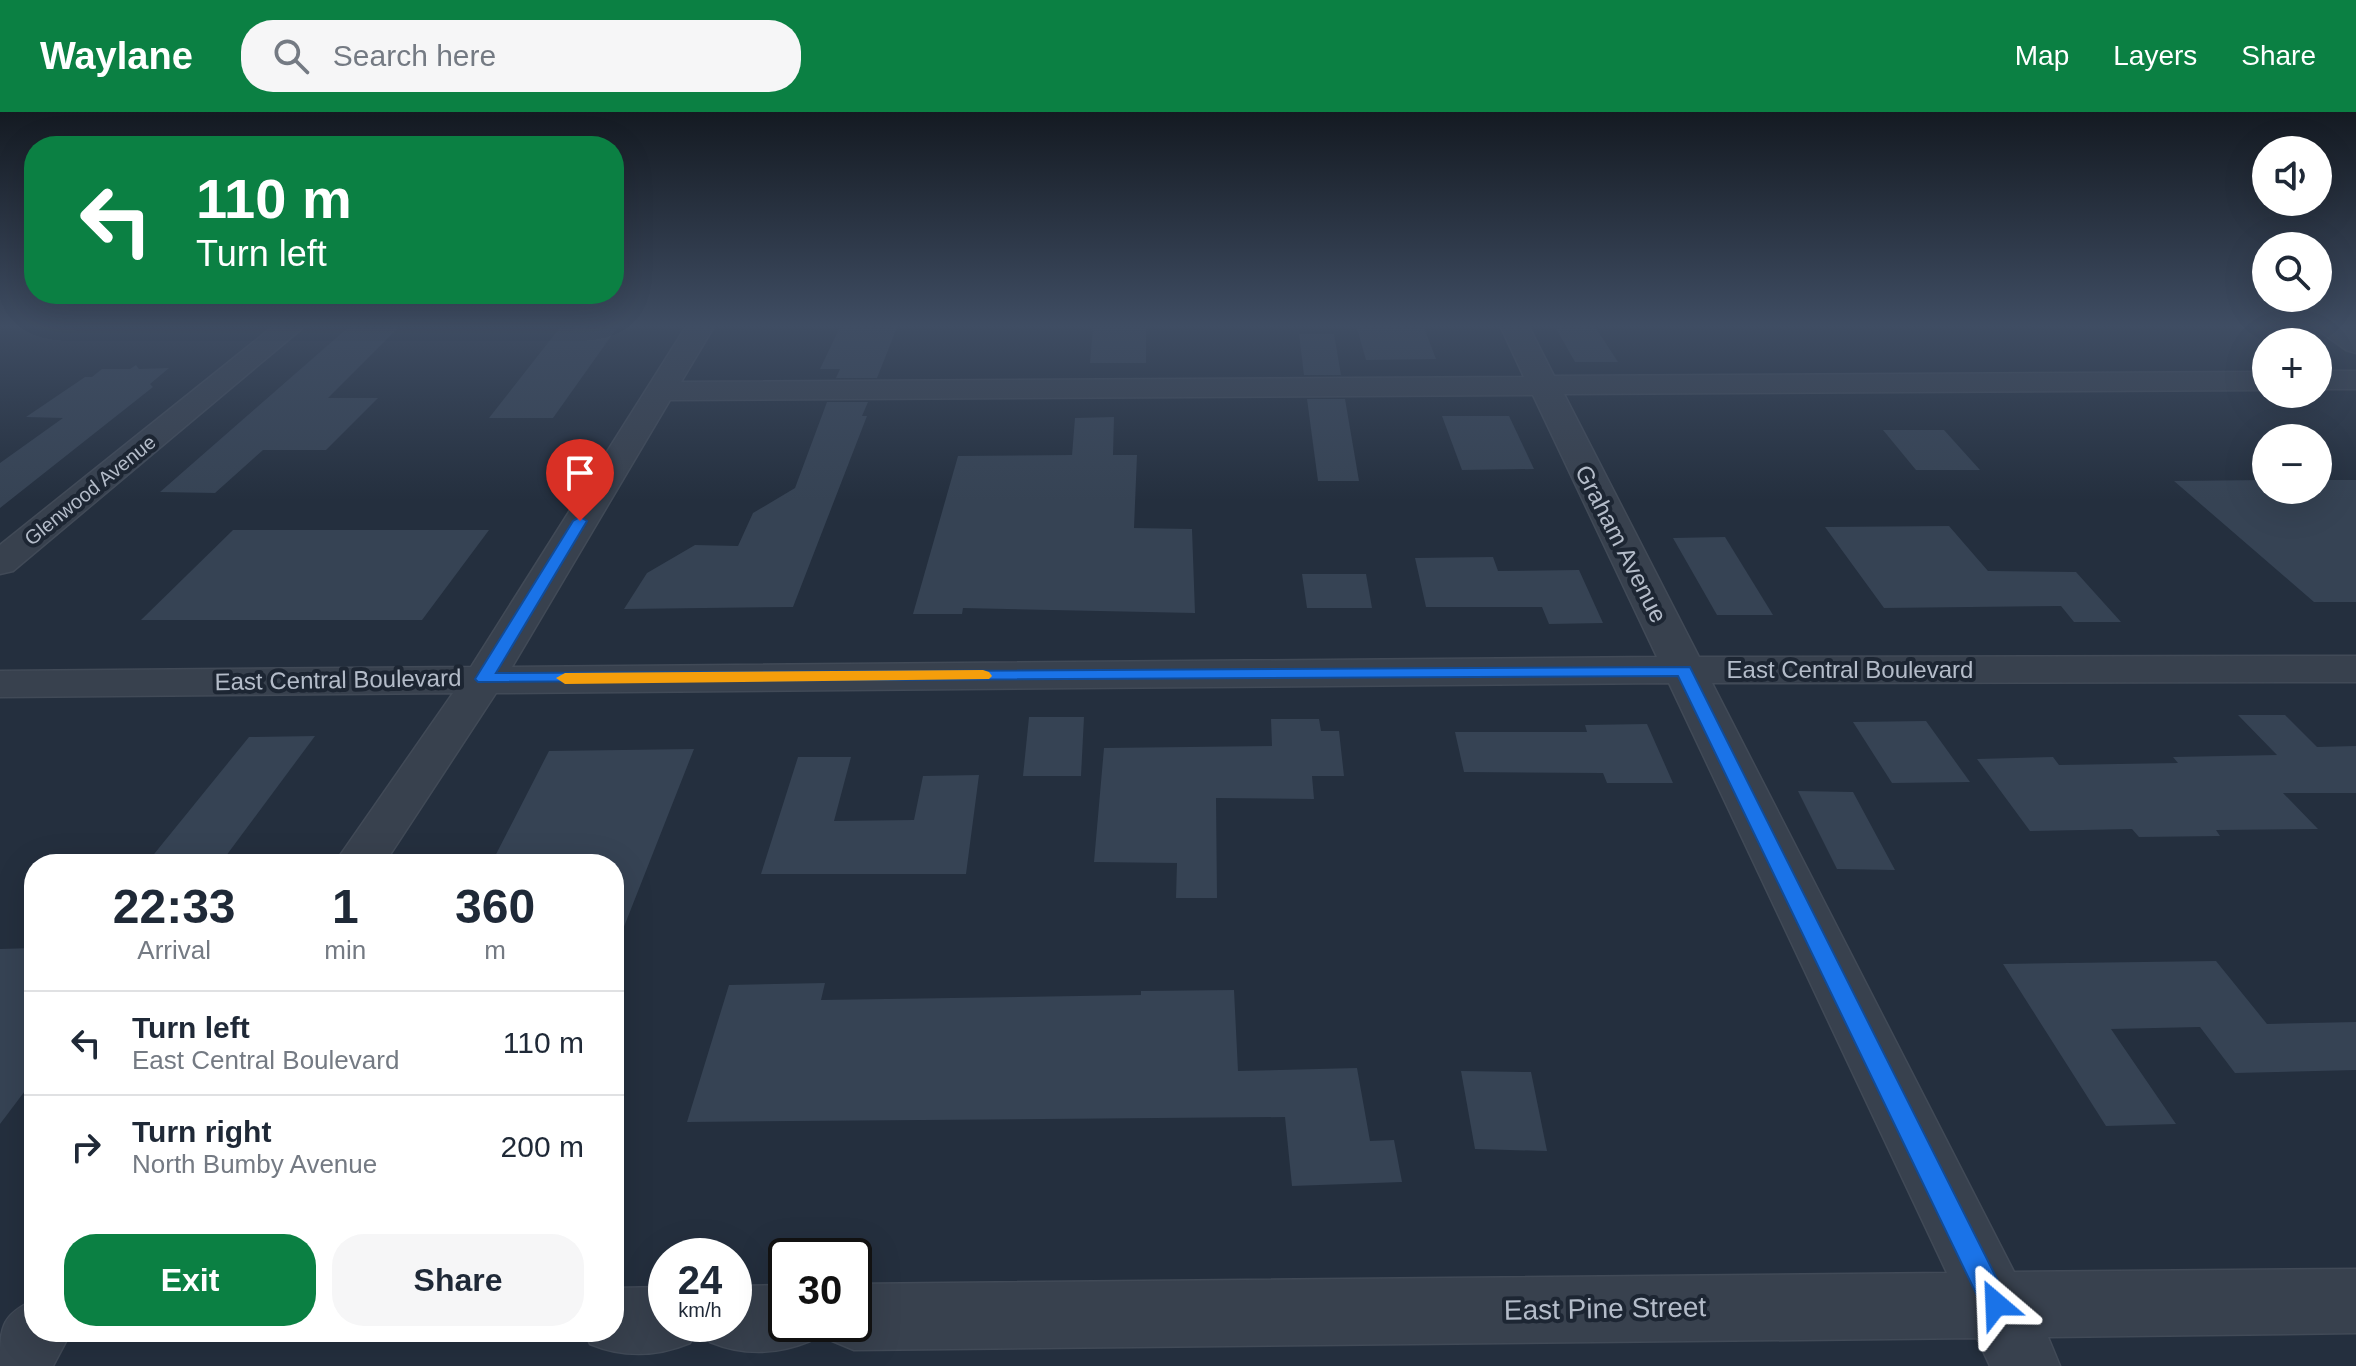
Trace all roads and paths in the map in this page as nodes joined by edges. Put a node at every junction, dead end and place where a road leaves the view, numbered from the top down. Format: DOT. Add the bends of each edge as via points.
graph roads {
  1 [pos="220,384"];
  2 [pos="664,384"];
  3 [pos="1810,384"];
  4 [pos="1542,385"];
  5 [pos="659,391"];
  6 [pos="0,563"];
  7 [pos="2356,669"];
  8 [pos="1684,670"];
  9 [pos="484,679"];
  10 [pos="0,684"];
  11 [pos="365,854"];
  12 [pos="2356,1301"];
  13 [pos="1996,1304"];
  14 [pos="872,1317"];
  15 [pos="648,1320"];
  16 [pos="624,1321"];
  17 [pos="30,1342"];
  18 [pos="12,1366"];
  19 [pos="2026,1366"];
  1 -- 6 [label="street, Glenwood Avenue"];
  2 -- 5 [label="street"];
  3 -- 4 [label="street"];
  4 -- 5 [label="street"];
  4 -- 8 [label="street, Graham Avenue"];
  5 -- 9 [label="street"];
  7 -- 8 [label="street, East Central Boulevard"];
  8 -- 9 [label="street, East Central Boulevard"];
  8 -- 13 [label="street, Graham Avenue"];
  9 -- 10 [label="street, East Central Boulevard"];
  9 -- 11 [label="street"];
  12 -- 13 [label="street, East Pine Street"];
  13 -- 14 [label="street, East Pine Street"];
  13 -- 19 [label="street, Graham Avenue"];
  15 -- 16 [label="street"];
  17 -- 18 [label="street"];
}
